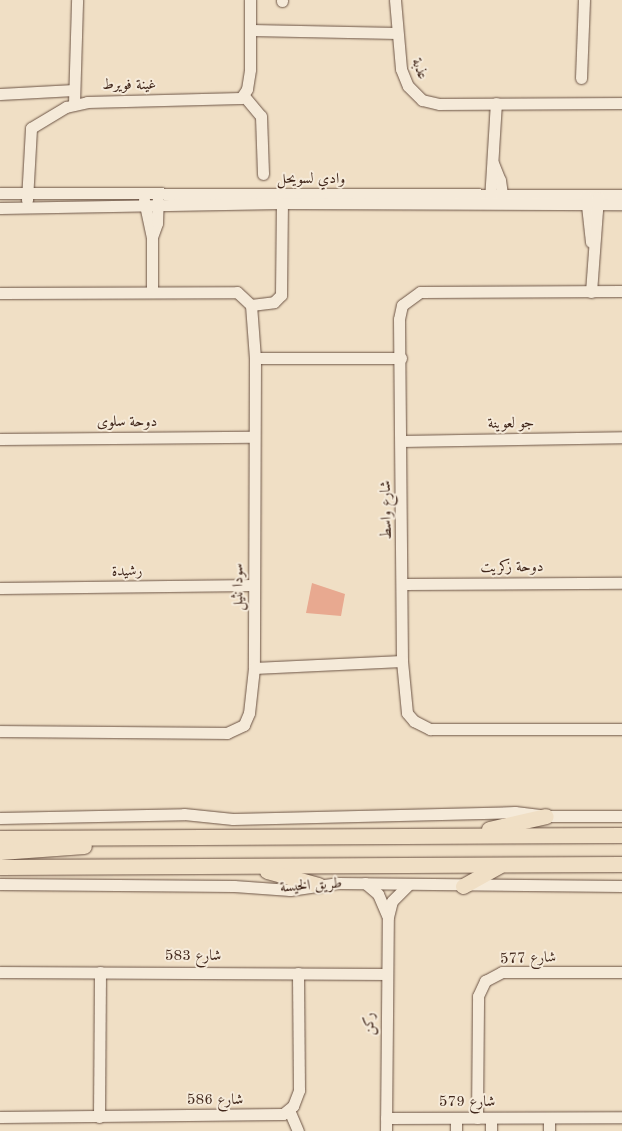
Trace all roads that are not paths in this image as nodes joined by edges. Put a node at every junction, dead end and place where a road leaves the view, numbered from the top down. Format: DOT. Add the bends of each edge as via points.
graph roads {
  1 [pos="77,0"];
  2 [pos="250,0"];
  3 [pos="395,0"];
  4 [pos="584,0"];
  5 [pos="251,30"];
  6 [pos="397,33"];
  7 [pos="581,78"];
  8 [pos="74,90"];
  9 [pos="0,94"];
  10 [pos="244,96"];
  11 [pos="496,103"];
  12 [pos="622,103"];
  13 [pos="74,104"];
  14 [pos="493,162"];
  15 [pos="263,174"];
  16 [pos="0,193"];
  17 [pos="26,195"];
  18 [pos="622,195"];
  19 [pos="490,199"];
  20 [pos="503,199"];
  21 [pos="592,199"];
  22 [pos="144,200"];
  23 [pos="158,200"];
  24 [pos="282,203"];
  25 [pos="622,204"];
  26 [pos="27,207"];
  27 [pos="0,208"];
  28 [pos="152,237"];
  29 [pos="152,291"];
  30 [pos="622,291"];
  31 [pos="591,292"];
  32 [pos="0,293"];
  33 [pos="251,305"];
  34 [pos="255,358"];
  35 [pos="401,358"];
  36 [pos="254,437"];
  37 [pos="622,437"];
  38 [pos="0,439"];
  39 [pos="401,441"];
  40 [pos="622,583"];
  41 [pos="403,584"];
  42 [pos="254,585"];
  43 [pos="0,588"];
  44 [pos="402,661"];
  45 [pos="254,668"];
  46 [pos="622,729"];
  47 [pos="0,731"];
  48 [pos="546,816"];
  49 [pos="622,816"];
  50 [pos="0,818"];
  51 [pos="622,835"];
  52 [pos="467,836"];
  53 [pos="130,837"];
  54 [pos="0,838"];
  55 [pos="0,852"];
  56 [pos="501,864"];
  57 [pos="622,864"];
  58 [pos="246,866"];
  59 [pos="0,867"];
  60 [pos="365,883"];
  61 [pos="0,884"];
  62 [pos="409,884"];
  63 [pos="318,885"];
  64 [pos="463,886"];
  65 [pos="622,886"];
  66 [pos="388,917"];
  67 [pos="0,972"];
  68 [pos="100,972"];
  69 [pos="622,972"];
  70 [pos="298,973"];
  71 [pos="385,974"];
  72 [pos="289,1110"];
  73 [pos="99,1117"];
  74 [pos="622,1117"];
  75 [pos="0,1118"];
  76 [pos="386,1118"];
  77 [pos="456,1118"];
  78 [pos="478,1118"];
  79 [pos="491,1118"];
  80 [pos="549,1118"];
  81 [pos="298,1131"];
  82 [pos="386,1131"];
  83 [pos="456,1131"];
  84 [pos="491,1131"];
  85 [pos="549,1131"];
  1 -- 8 [label="street"];
  2 -- 5 [label="street"];
  3 -- 6 [label="street, عذبة"];
  4 -- 7 [label="street"];
  5 -- 6 [label="street"];
  5 -- 10 [label="street" via="250,69"];
  6 -- 11 [label="street, عذبة" via="404,81 416,96 440,104"];
  8 -- 9 [label="street"];
  8 -- 13 [label="street"];
  10 -- 13 [label="street, غينة فويرط" via="234,101"];
  10 -- 15 [label="street" via="261,116"];
  11 -- 12 [label="street, عذبة"];
  11 -- 14 [label="street"];
  13 -- 17 [label="street, غينة فويرط" via="31,128"];
  14 -- 19 [label="street"];
  14 -- 20 [label="street"];
  16 -- 17 [label="street, وادي لسويحل"];
  17 -- 22 [label="street, وادي لسويحل"];
  17 -- 26 [label="street, غينة فويرط"];
  18 -- 21 [label="street, وادي لسويحل"];
  19 -- 20 [label="street, وادي لسويحل"];
  19 -- 23 [label="street, وادي لسويحل"];
  19 -- 24 [label="street, وادي لسويحل"];
  20 -- 21 [label="street, وادي لسويحل"];
  21 -- 25 [label="street, وادي لسويحل"];
  21 -- 31 [label="street"];
  22 -- 23 [label="street, وادي لسويحل"];
  22 -- 26 [label="street, وادي لسويحل"];
  22 -- 28 [label="street"];
  23 -- 24 [label="street, وادي لسويحل"];
  23 -- 28 [label="street"];
  24 -- 33 [label="street" via="282,295 274,302"];
  26 -- 27 [label="street, وادي لسويحل"];
  28 -- 29 [label="street"];
  29 -- 32 [label="street"];
  29 -- 33 [label="street" via="237,292"];
  30 -- 31 [label="street, شارع واسط"];
  31 -- 35 [label="street, شارع واسط" via="420,292 407,299 400,312"];
  33 -- 34 [label="street, سودا نثيل"];
  34 -- 35 [label="street"];
  34 -- 36 [label="street, سودا نثيل"];
  35 -- 39 [label="street, شارع واسط"];
  36 -- 38 [label="street, دوحة سلوى"];
  36 -- 42 [label="street, سودا نثيل"];
  37 -- 39 [label="street, جو لعوينة"];
  39 -- 41 [label="street, شارع واسط"];
  40 -- 41 [label="street, دوحة زكريت"];
  41 -- 44 [label="street, شارع واسط"];
  42 -- 43 [label="street, رشيدة"];
  42 -- 45 [label="street, سودا نثيل"];
  44 -- 45 [label="street"];
  44 -- 46 [label="street, شارع واسط" via="407,713 414,721 430,729"];
  45 -- 47 [label="street, سودا نثيل" via="248,718 233,732"];
  48 -- 49 [label="street"];
  48 -- 50 [label="street" via="514,812 233,819 184,814"];
  48 -- 52 [label="main road"];
  51 -- 52 [label="main road"];
  52 -- 53 [label="main road"];
  53 -- 54 [label="main road"];
  53 -- 55 [label="main road" via="51,850"];
  56 -- 57 [label="main road, طريق الخيسة"];
  56 -- 58 [label="main road, طريق الخيسة"];
  56 -- 64 [label="main road"];
  58 -- 59 [label="main road, طريق الخيسة"];
  58 -- 63 [label="main road"];
  60 -- 62 [label="street, طريق الخيسة"];
  60 -- 63 [label="street, طريق الخيسة"];
  60 -- 66 [label="street, ركن" via="378,894"];
  61 -- 63 [label="street, طريق الخيسة" via="234,886 290,890"];
  62 -- 64 [label="street, طريق الخيسة"];
  62 -- 66 [label="street, ركن" via="392,901"];
  64 -- 65 [label="street, طريق الخيسة"];
  66 -- 71 [label="street, ركن"];
  67 -- 68 [label="street, شارع 583"];
  68 -- 70 [label="street, شارع 583"];
  68 -- 73 [label="street"];
  69 -- 78 [label="street, شارع 577" via="502,972 485,981 478,996"];
  70 -- 71 [label="street, شارع 583"];
  70 -- 72 [label="street" via="299,1090"];
  71 -- 76 [label="street, ركن"];
  72 -- 73 [label="street, شارع 586" via="276,1116"];
  72 -- 81 [label="street"];
  73 -- 75 [label="street, شارع 586"];
  74 -- 80 [label="street, شارع 579"];
  76 -- 77 [label="street, شارع 579"];
  76 -- 82 [label="street, ركن"];
  77 -- 78 [label="street, شارع 579"];
  77 -- 83 [label="street"];
  78 -- 79 [label="street, شارع 579"];
  79 -- 80 [label="street, شارع 579"];
  79 -- 84 [label="street"];
  80 -- 85 [label="street"];
}
